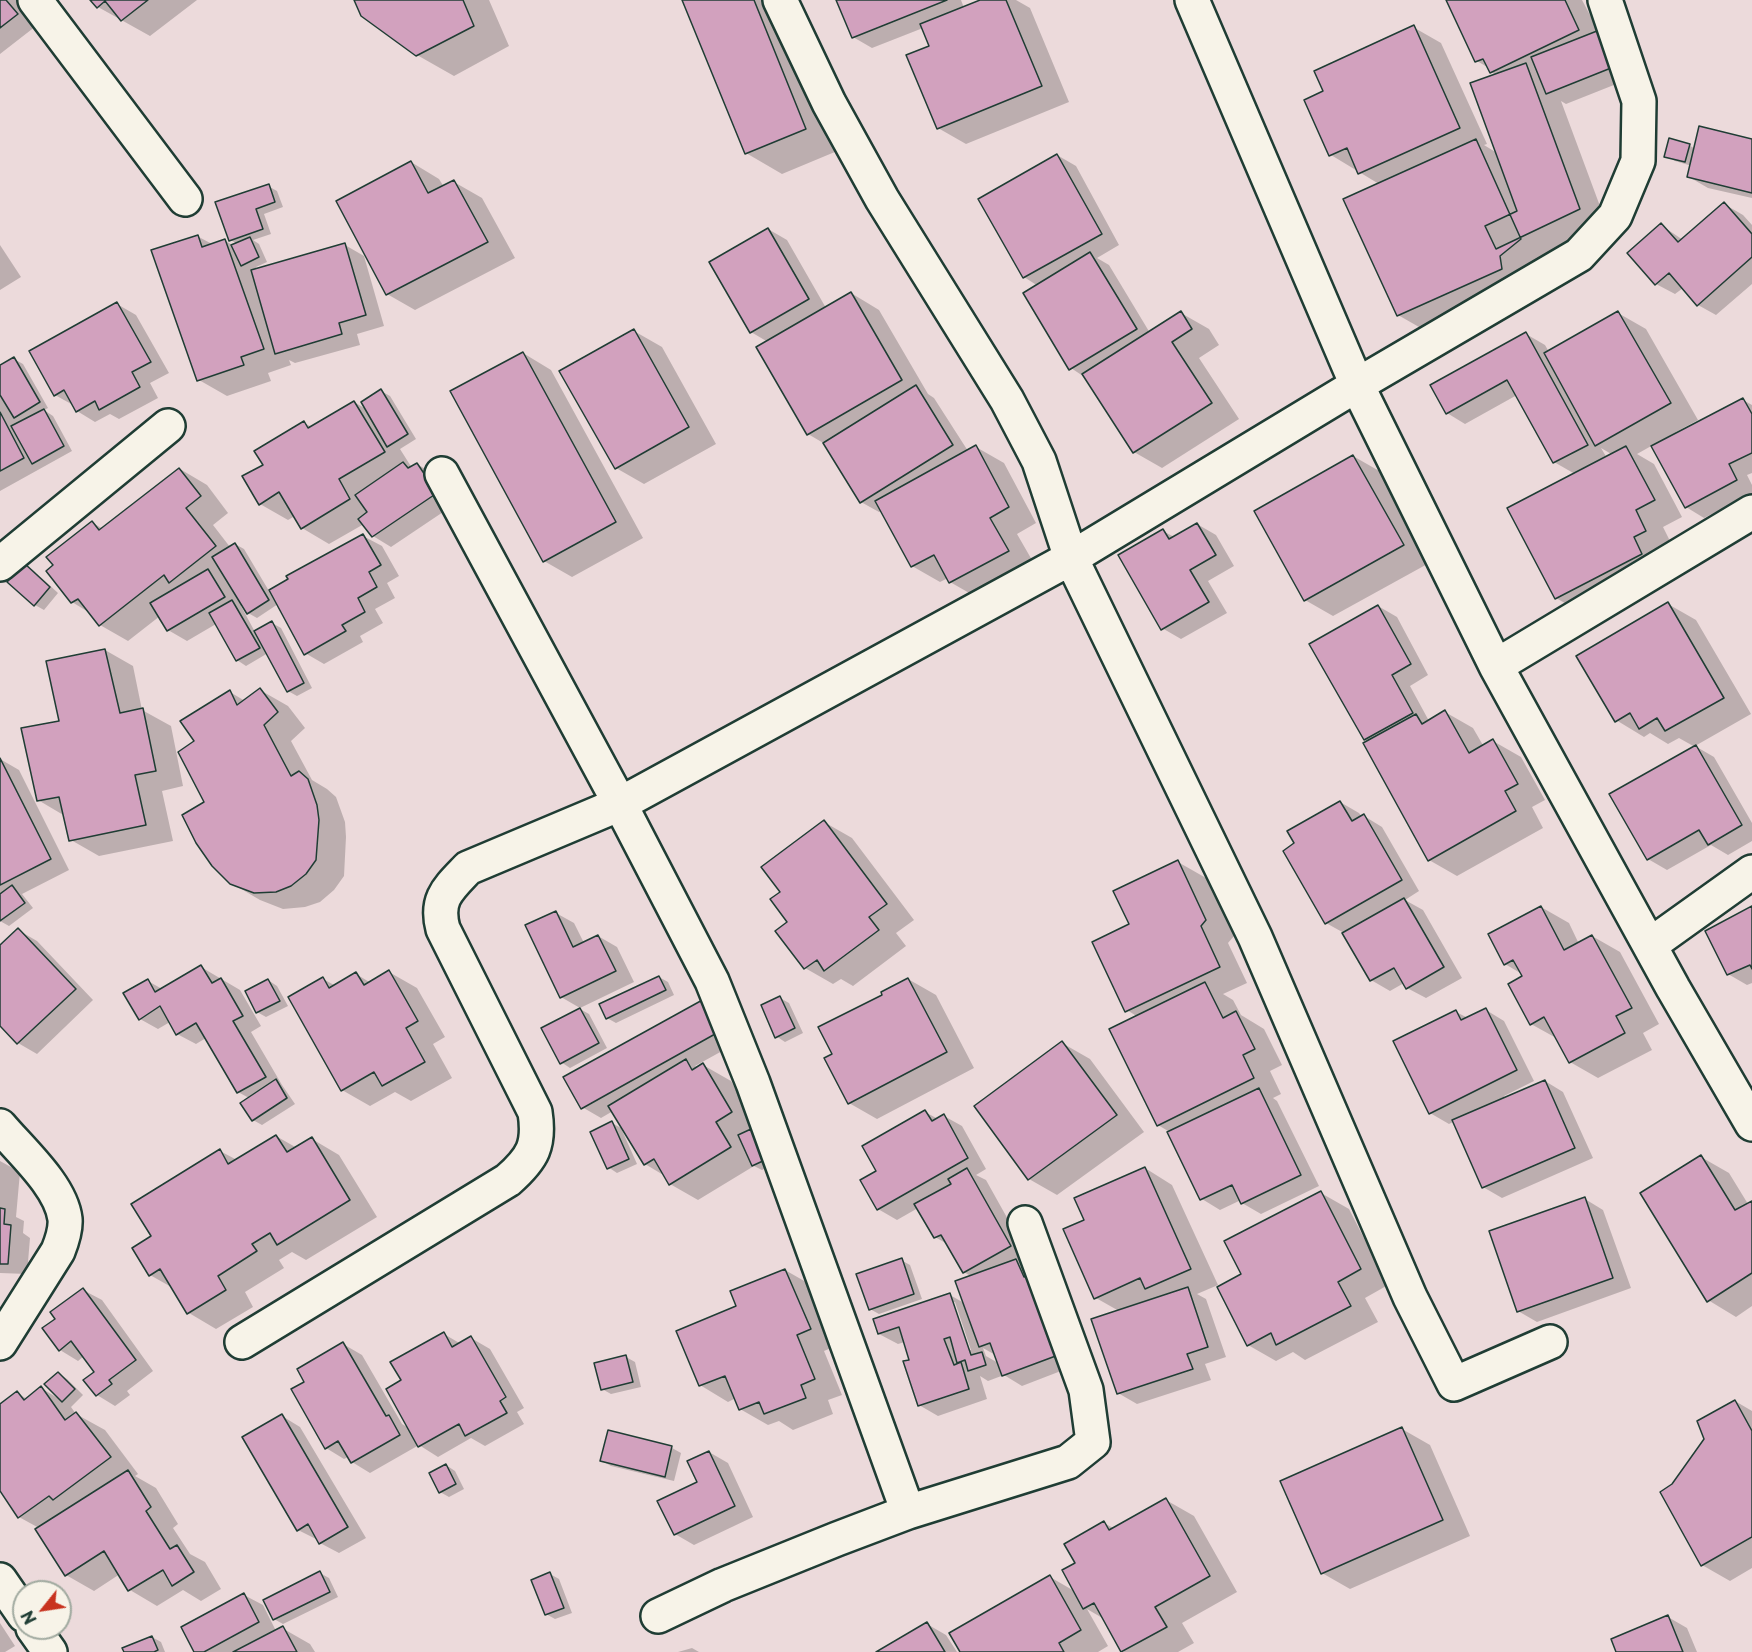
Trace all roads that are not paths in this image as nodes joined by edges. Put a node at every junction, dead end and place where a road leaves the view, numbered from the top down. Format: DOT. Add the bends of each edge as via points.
graph roads {
  1 [pos="35,0"];
  2 [pos="780,0"];
  3 [pos="1192,0"];
  4 [pos="1612,3"];
  5 [pos="185,199"];
  6 [pos="1357,385"];
  7 [pos="168,426"];
  8 [pos="442,474"];
  9 [pos="1752,512"];
  10 [pos="1071,558"];
  11 [pos="0,564"];
  12 [pos="1496,666"];
  13 [pos="620,804"];
  14 [pos="1752,872"];
  15 [pos="1650,945"];
  16 [pos="1752,1124"];
  17 [pos="0,1126"];
  18 [pos="1024,1223"];
  19 [pos="242,1342"];
  20 [pos="1550,1342"];
  21 [pos="0,1343"];
  22 [pos="908,1512"];
  23 [pos="0,1580"];
  24 [pos="12,1598"];
  25 [pos="658,1617"];
  1 -- 5 [label="street"];
  2 -- 10 [label="street" via="829,103 882,199 1008,400 1039,460"];
  3 -- 6 [label="street"];
  4 -- 6 [label="street" via="1639,101 1638,162 1615,216 1579,255"];
  6 -- 10 [label="street"];
  6 -- 12 [label="street"];
  7 -- 11 [label="street"];
  8 -- 13 [label="street"];
  9 -- 12 [label="street"];
  10 -- 13 [label="street"];
  10 -- 20 [label="street" via="1255,937 1410,1297 1454,1384"];
  12 -- 15 [label="street"];
  13 -- 19 [label="street" via="468,868 449,887 440,904 443,929 535,1112 538,1131 534,1149 508,1179"];
  13 -- 22 [label="street" via="712,981 753,1083"];
  14 -- 15 [label="street"];
  15 -- 16 [label="street"];
  17 -- 21 [label="street" via="55,1191 65,1218 58,1251"];
  18 -- 22 [label="street" via="1086,1390 1093,1442 1068,1462"];
  22 -- 25 [label="street" via="723,1585"];
  23 -- 24 [label="street"];
}
